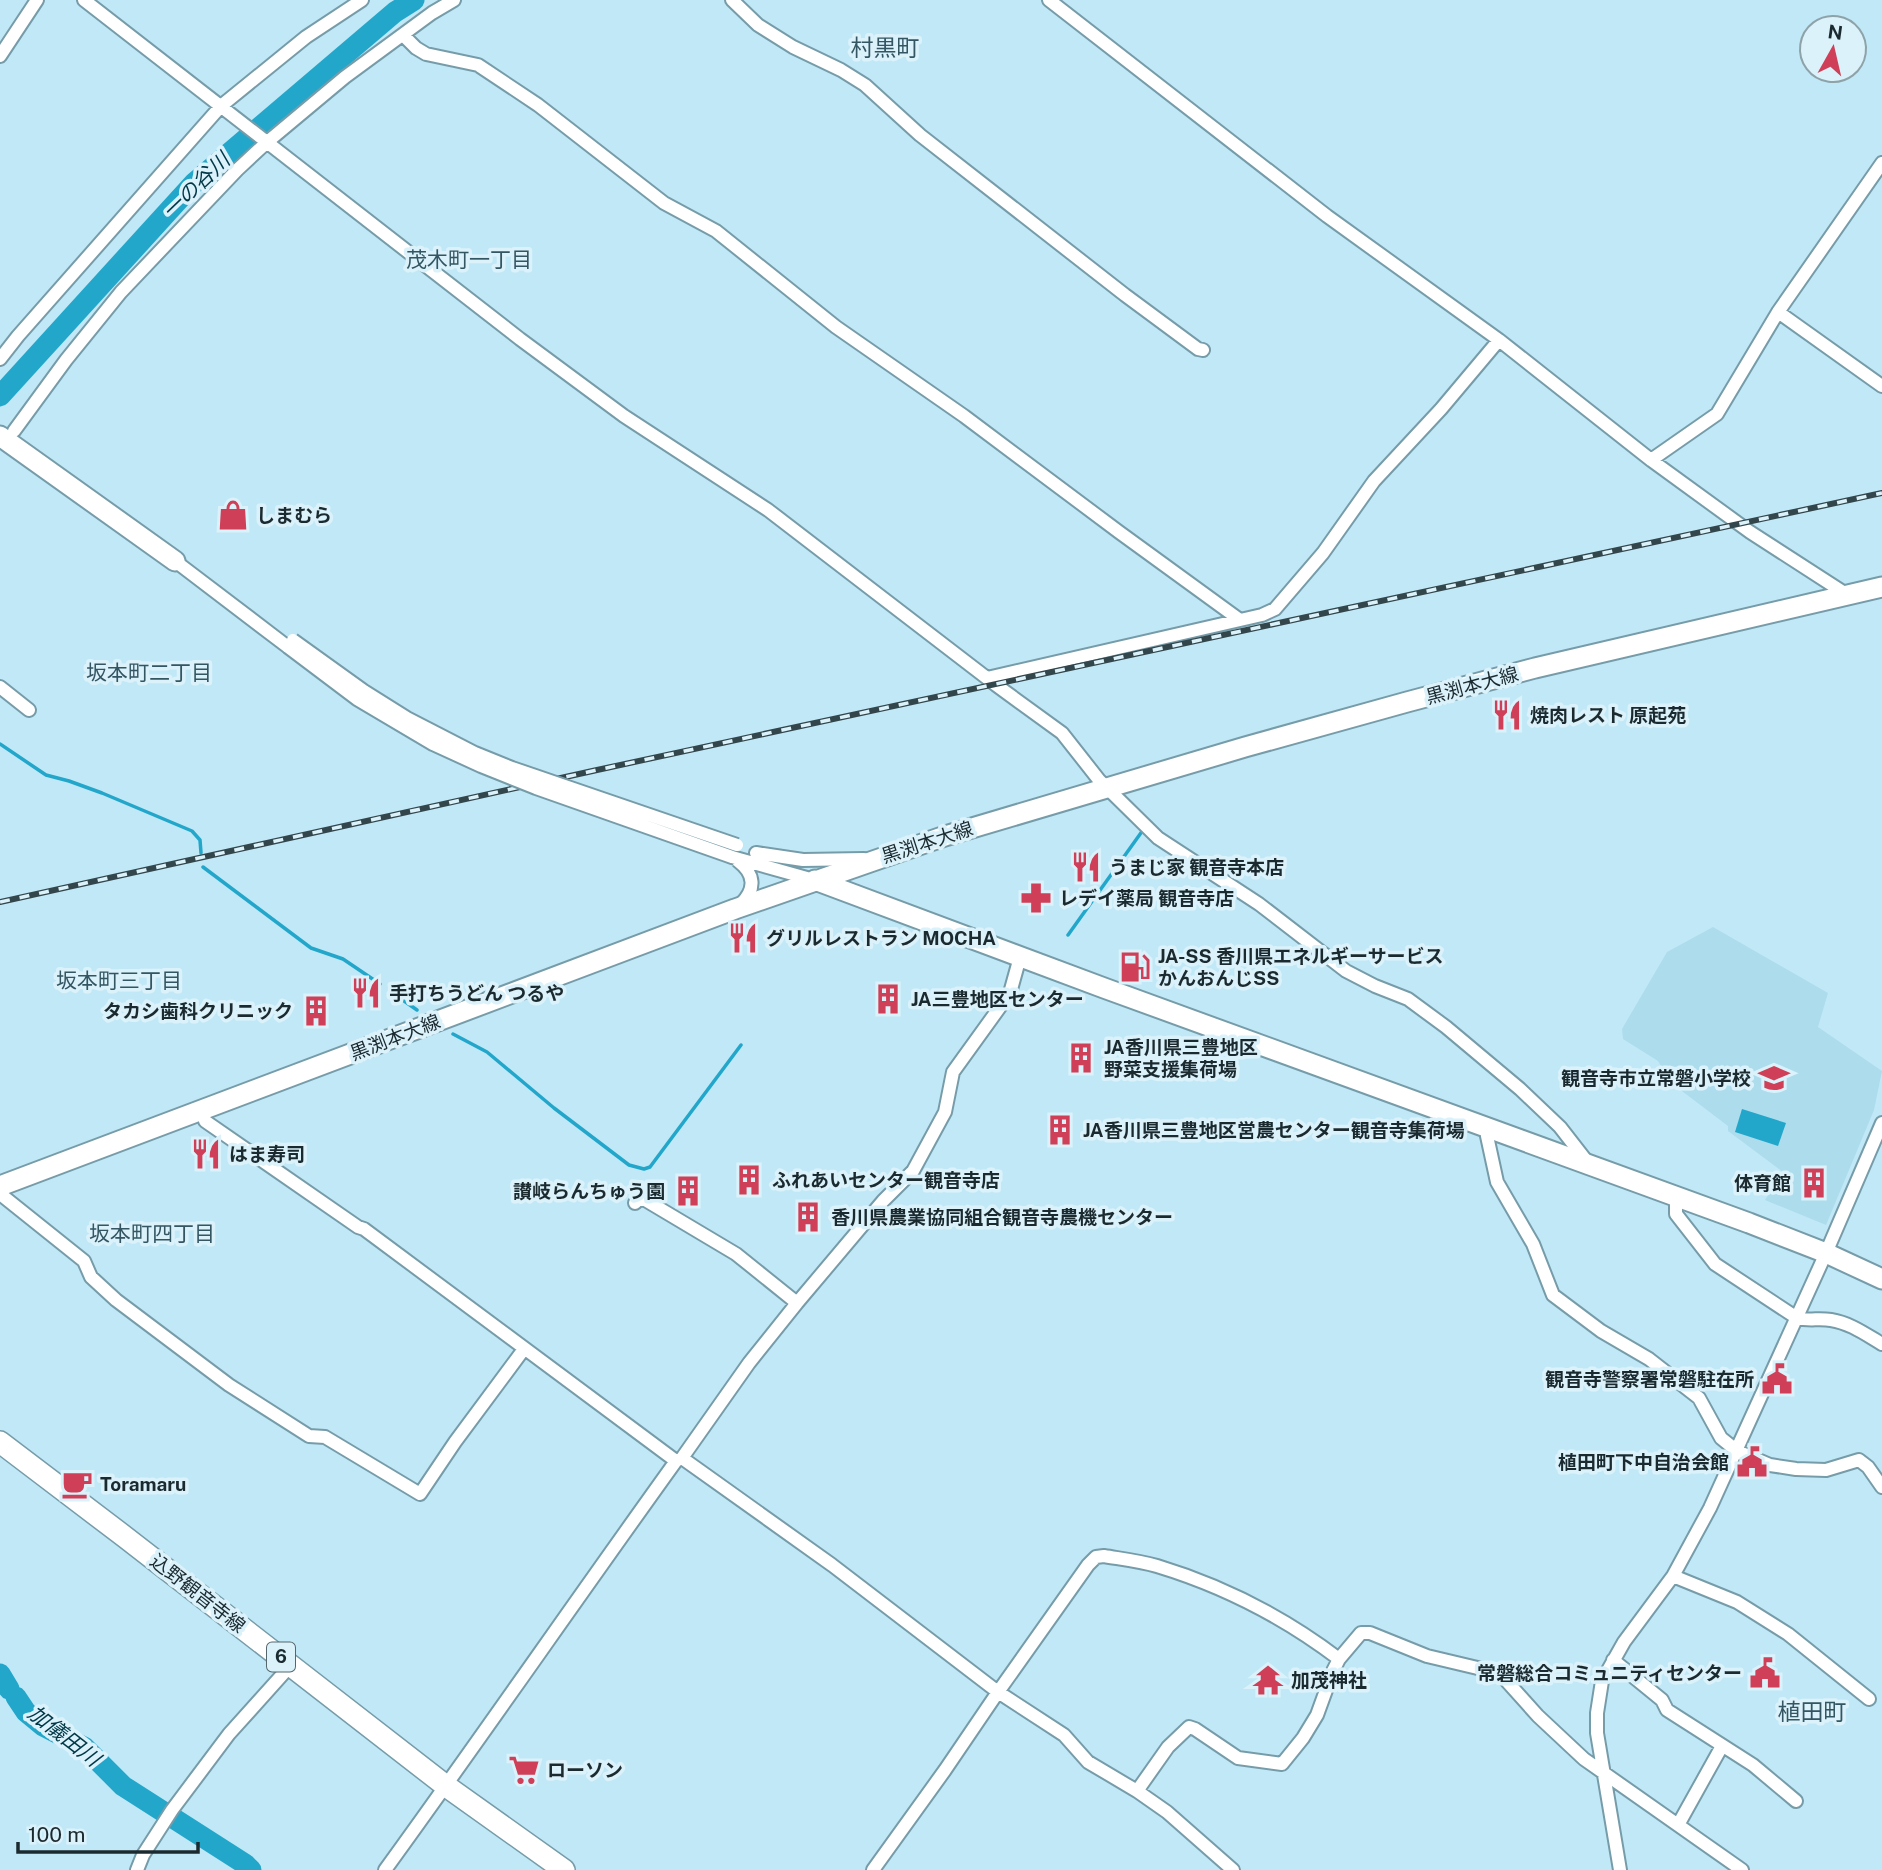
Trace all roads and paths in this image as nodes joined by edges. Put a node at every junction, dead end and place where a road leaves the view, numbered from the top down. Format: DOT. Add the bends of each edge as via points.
graph roads {
  1 [pos="37,0"];
  2 [pos="84,0"];
  3 [pos="362,0"];
  4 [pos="454,0"];
  5 [pos="732,0"];
  6 [pos="1049,0"];
  7 [pos="402,35"];
  8 [pos="0,56"];
  9 [pos="220,106"];
  10 [pos="266,143"];
  11 [pos="1882,163"];
  12 [pos="1778,312"];
  13 [pos="1499,340"];
  14 [pos="1203,350"];
  15 [pos="0,359"];
  16 [pos="1882,386"];
  17 [pos="7,436"];
  18 [pos="1651,460"];
  19 [pos="175,561"];
  20 [pos="1882,587"];
  21 [pos="1846,594"];
  22 [pos="1240,620"];
  23 [pos="291,643"];
  24 [pos="987,678"];
  25 [pos="0,687"];
  26 [pos="29,710"];
  27 [pos="1107,788"];
  28 [pos="734,851"];
  29 [pos="756,853"];
  30 [pos="876,859"];
  31 [pos="783,871"];
  32 [pos="815,880"];
  33 [pos="775,895"];
  34 [pos="735,909"];
  35 [pos="1020,957"];
  36 [pos="205,1121"];
  37 [pos="1882,1123"];
  38 [pos="1487,1136"];
  39 [pos="1588,1164"];
  40 [pos="2,1191"];
  41 [pos="1676,1196"];
  42 [pos="635,1203"];
  43 [pos="1826,1253"];
  44 [pos="1882,1279"];
  45 [pos="797,1303"];
  46 [pos="1797,1318"];
  47 [pos="1882,1344"];
  48 [pos="524,1349"];
  49 [pos="0,1442"];
  50 [pos="1737,1451"];
  51 [pos="679,1460"];
  52 [pos="1882,1487"];
  53 [pos="1673,1576"];
  54 [pos="1339,1659"];
  55 [pos="1613,1660"];
  56 [pos="291,1665"];
  57 [pos="998,1692"];
  58 [pos="1869,1699"];
  59 [pos="1722,1746"];
  60 [pos="1602,1770"];
  61 [pos="446,1786"];
  62 [pos="1137,1791"];
  63 [pos="1797,1801"];
  64 [pos="1678,1825"];
  65 [pos="137,1870"];
  66 [pos="384,1870"];
  67 [pos="564,1870"];
  68 [pos="873,1870"];
  69 [pos="1233,1870"];
  70 [pos="1620,1870"];
  71 [pos="1742,1870"];
  1 -- 8 [label="street"];
  2 -- 9 [label="street"];
  3 -- 9 [label="street" via="306,37"];
  4 -- 7 [label="street"];
  5 -- 14 [label="street" via="793,47 865,85 920,135"];
  6 -- 13 [label="street" via="1327,216"];
  7 -- 10 [label="street"];
  7 -- 22 [label="street" via="426,54 478,65 538,105 664,203 716,231 836,327"];
  9 -- 10 [label="street"];
  9 -- 15 [label="street"];
  10 -- 17 [label="street" via="121,292"];
  10 -- 24 [label="street" via="624,416 768,510"];
  11 -- 12 [label="street"];
  12 -- 16 [label="street"];
  12 -- 18 [label="street" via="1717,414"];
  13 -- 18 [label="street"];
  13 -- 22 [label="street" via="1374,481 1323,554 1275,609"];
  17 -- 19 [label="main road"];
  18 -- 21 [label="street"];
  19 -- 23 [label="street"];
  20 -- 21 [label="main road, 黒渕本大線"];
  21 -- 27 [label="main road, 黒渕本大線" via="1433,695"];
  22 -- 24 [label="street"];
  23 -- 28 [label="street, bridge" via="442,737"];
  23 -- 28 [label="street, bridge" via="357,699 433,744 537,788"];
  24 -- 27 [label="street" via="1062,733"];
  25 -- 26 [label="street"];
  27 -- 30 [label="main road, 黒渕本大線"];
  27 -- 39 [label="street" via="1158,838 1259,904 1346,971 1408,999 1446,1027 1520,1089"];
  28 -- 29 [label="street"];
  28 -- 31 [label="street"];
  28 -- 34 [label="street" via="750,873 752,885 749,896"];
  29 -- 30 [label="street" via="803,860"];
  29 -- 32 [label="street"];
  30 -- 32 [label="main road, 黒渕本大線"];
  31 -- 32 [label="street"];
  31 -- 33 [label="street" via="789,881"];
  32 -- 33 [label="main road, 黒渕本大線"];
  32 -- 35 [label="main road"];
  33 -- 34 [label="main road, 黒渕本大線"];
  34 -- 40 [label="main road, 黒渕本大線"];
  35 -- 39 [label="main road"];
  35 -- 45 [label="street" via="1010,993 953,1072 945,1112 914,1171"];
  36 -- 48 [label="street" via="364,1229"];
  37 -- 43 [label="street"];
  38 -- 50 [label="street" via="1497,1182 1533,1244 1553,1295 1699,1398 1721,1438"];
  39 -- 41 [label="main road"];
  40 -- 48 [label="street" via="84,1261 91,1277 116,1300 229,1385 309,1436 326,1437 420,1494"];
  41 -- 43 [label="main road"];
  41 -- 46 [label="street" via="1676,1214 1714,1264"];
  42 -- 45 [label="street" via="640,1198 647,1200 694,1227"];
  43 -- 44 [label="main road"];
  43 -- 46 [label="street"];
  45 -- 51 [label="street"];
  46 -- 47 [label="street" via="1847,1323"];
  46 -- 50 [label="street"];
  48 -- 51 [label="street"];
  49 -- 56 [label="main road, 込野観音寺線 / 6"];
  50 -- 52 [label="street" via="1770,1465 1796,1469 1826,1470 1859,1460"];
  50 -- 53 [label="street"];
  51 -- 57 [label="street" via="832,1565"];
  51 -- 61 [label="street"];
  53 -- 55 [label="street"];
  53 -- 58 [label="street" via="1737,1602 1788,1634"];
  54 -- 57 [label="street" via="1279,1617 1236,1598 1155,1565 1104,1556 1088,1565"];
  54 -- 60 [label="street" via="1361,1633 1370,1633 1427,1656 1503,1677 1584,1759"];
  54 -- 62 [label="street" via="1317,1716 1282,1764 1238,1758 1189,1727 1168,1747"];
  55 -- 59 [label="street" via="1662,1700 1667,1710"];
  55 -- 60 [label="street" via="1602,1681 1597,1713"];
  56 -- 61 [label="main road, 込野観音寺線 / 6"];
  56 -- 65 [label="street" via="229,1734 169,1815"];
  57 -- 62 [label="street" via="1064,1735 1088,1762"];
  57 -- 68 [label="street"];
  59 -- 63 [label="street" via="1754,1765"];
  59 -- 64 [label="street"];
  60 -- 64 [label="street"];
  60 -- 70 [label="street"];
  61 -- 66 [label="street"];
  61 -- 67 [label="main road, 込野観音寺線 / 6"];
  62 -- 69 [label="street"];
  64 -- 71 [label="street"];
}
